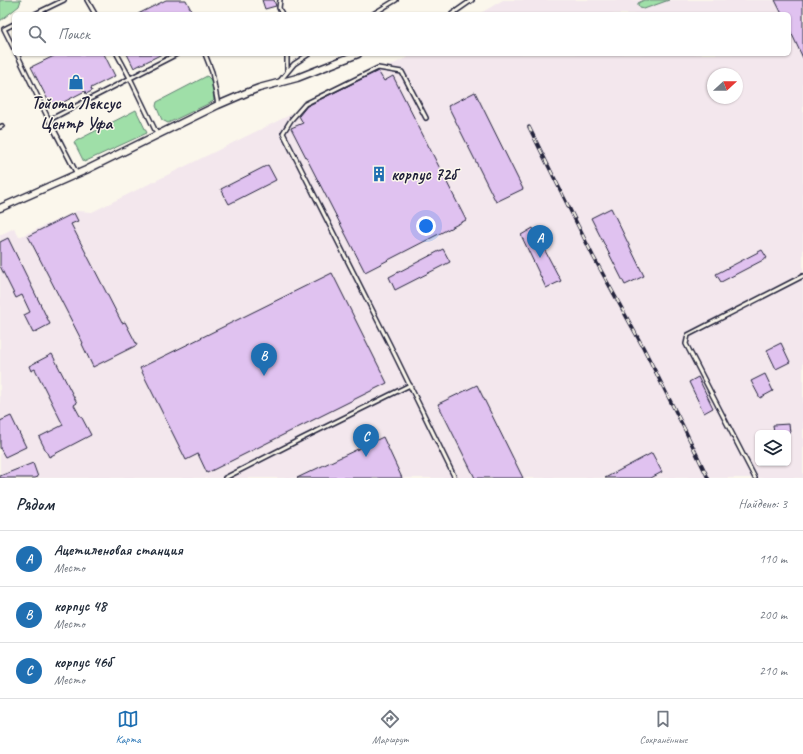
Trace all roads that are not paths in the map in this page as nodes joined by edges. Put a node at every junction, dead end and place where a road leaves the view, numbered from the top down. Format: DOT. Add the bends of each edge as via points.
graph roads {
  1 [pos="64,0"];
  2 [pos="87,0"];
  3 [pos="280,0"];
  4 [pos="396,0"];
  5 [pos="472,0"];
  6 [pos="39,12"];
  7 [pos="93,12"];
  8 [pos="281,12"];
  9 [pos="376,12"];
  10 [pos="455,12"];
  11 [pos="12,25"];
  12 [pos="12,45"];
  13 [pos="18,56"];
  14 [pos="118,56"];
  15 [pos="173,56"];
  16 [pos="206,56"];
  17 [pos="287,56"];
  18 [pos="307,56"];
  19 [pos="352,56"];
  20 [pos="287,72"];
  21 [pos="130,78"];
  22 [pos="278,83"];
  23 [pos="218,105"];
  24 [pos="426,118"];
  25 [pos="49,120"];
  26 [pos="157,135"];
  27 [pos="78,174"];
  28 [pos="0,208"];
  29 [pos="803,276"];
  30 [pos="410,385"];
  31 [pos="225,478"];
  32 [pos="455,478"];
  33 [pos="755,478"];
  1 -- 6 [label="lane"];
  2 -- 7 [label="lane"];
  3 -- 8 [label="lane"];
  4 -- 9 [label="lane"];
  5 -- 10 [label="lane"];
  11 -- 12 [label="lane" via="4,29"];
  13 -- 25 [label="lane"];
  14 -- 21 [label="lane"];
  15 -- 21 [label="lane"];
  16 -- 23 [label="lane" via="212,72"];
  17 -- 20 [label="lane"];
  18 -- 20 [label="lane"];
  19 -- 22 [label="street"];
  20 -- 22 [label="lane"];
  21 -- 25 [label="lane"];
  21 -- 26 [label="lane"];
  22 -- 23 [label="street"];
  23 -- 26 [label="street"];
  24 -- 30 [label="lane" via="402,72 378,68 305,104 283,133"];
  25 -- 27 [label="lane"];
  26 -- 27 [label="street"];
  27 -- 28 [label="street"];
  29 -- 33 [label="lane" via="688,335 686,344"];
  30 -- 31 [label="lane"];
  30 -- 32 [label="lane"];
}
